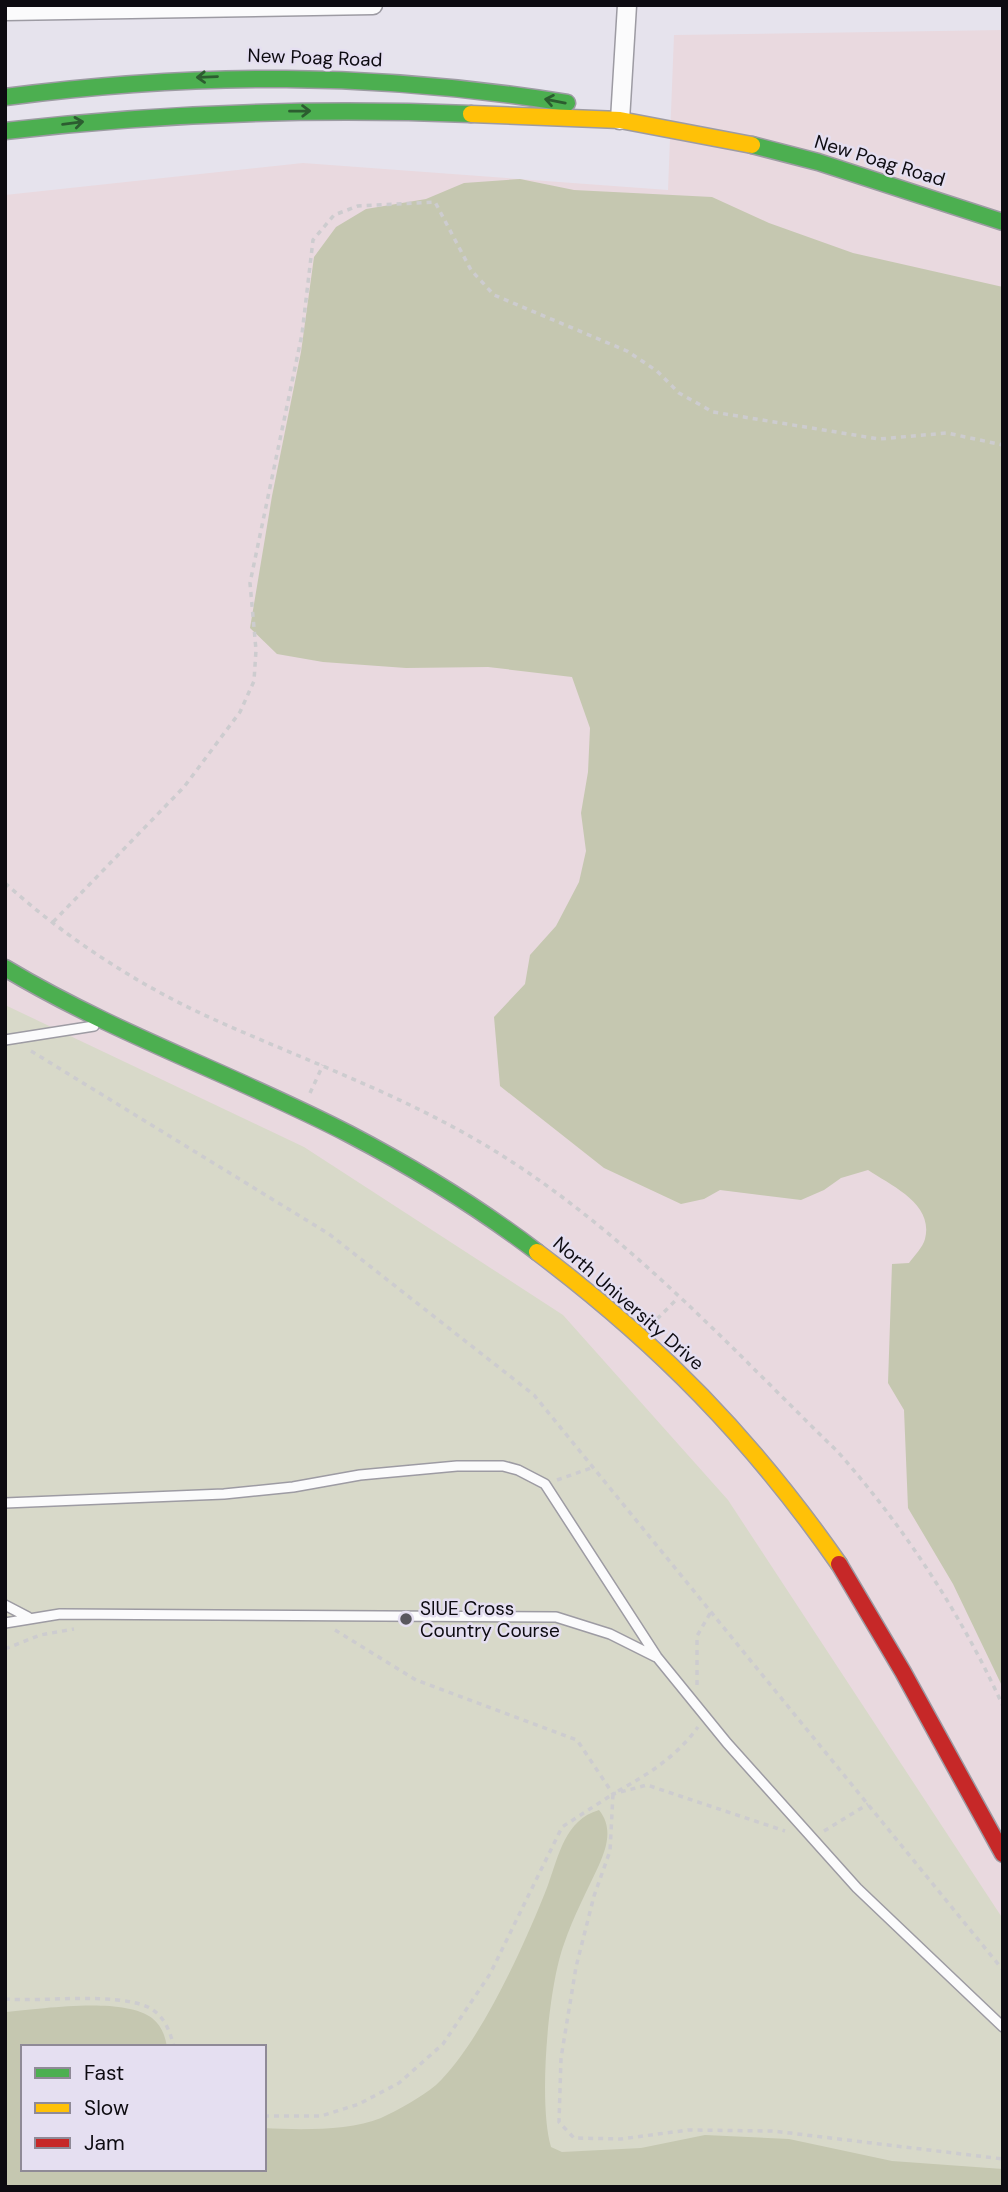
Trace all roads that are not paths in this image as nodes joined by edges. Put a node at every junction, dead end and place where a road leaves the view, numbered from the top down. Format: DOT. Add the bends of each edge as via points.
graph roads {
  1 [pos="373,5"];
  2 [pos="627,5"];
  3 [pos="5,11"];
  4 [pos="5,97"];
  5 [pos="620,120"];
  6 [pos="5,131"];
  7 [pos="1003,222"];
  8 [pos="5,968"];
  9 [pos="106,1024"];
  10 [pos="9,1040"];
  11 [pos="5,1503"];
  12 [pos="5,1605"];
  13 [pos="28,1617"];
  14 [pos="5,1623"];
  15 [pos="657,1657"];
  16 [pos="1003,1854"];
  17 [pos="1003,2027"];
  1 -- 3 [label="street"];
  2 -- 5 [label="street"];
  5 -- 4 [label="main road, New Poag Road, one-way" via="520,95 314,75 159,79"];
  6 -- 5 [label="main road, New Poag Road, one-way" via="114,118 365,110"];
  5 -- 7 [label="main road, New Poag Road" via="818,162"];
  8 -- 9 [label="main road, North University Drive"];
  9 -- 10 [label="lane"];
  9 -- 16 [label="main road, North University Drive" via="301,1110 395,1159 545,1259 640,1336 736,1432 839,1564"];
  11 -- 15 [label="lane" via="224,1494 360,1475 503,1466 545,1484"];
  12 -- 13 [label="lane"];
  13 -- 14 [label="lane"];
  13 -- 15 [label="lane" via="555,1617 610,1634"];
  15 -- 17 [label="lane" via="811,1840"];
}
